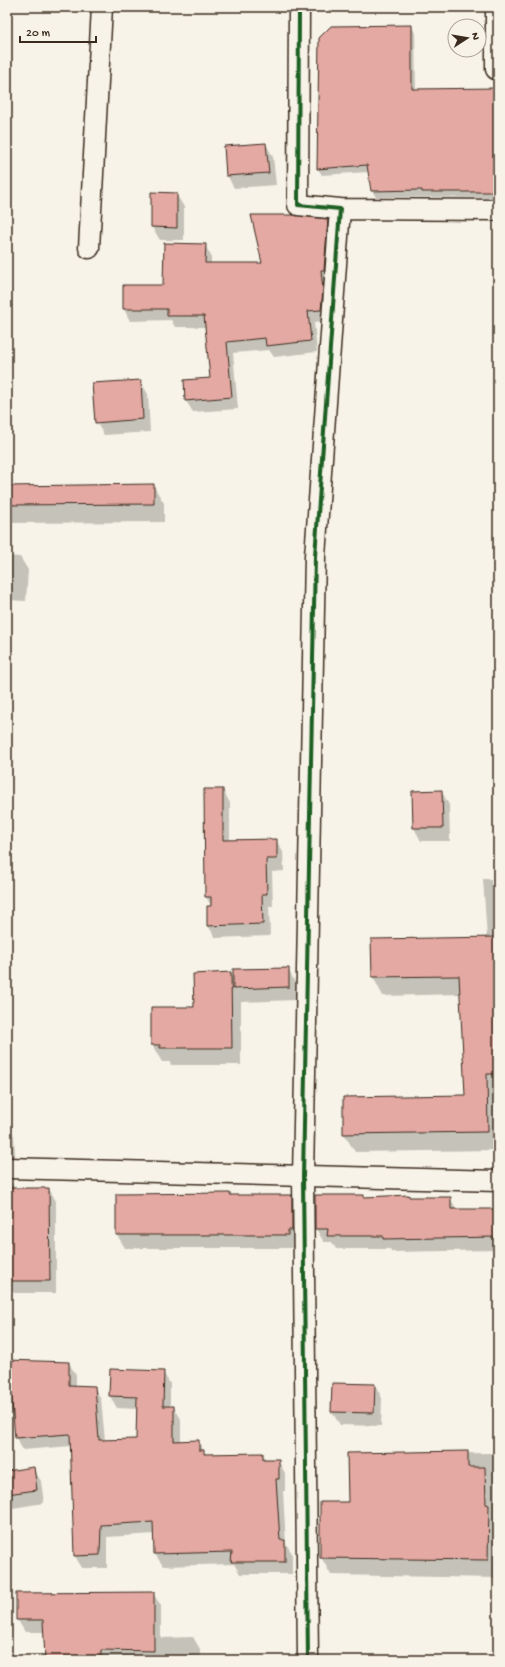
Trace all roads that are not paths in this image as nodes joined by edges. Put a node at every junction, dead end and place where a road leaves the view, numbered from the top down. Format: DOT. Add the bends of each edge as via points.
graph roads {
  1 [pos="102,7"];
  2 [pos="299,7"];
  3 [pos="496,7"];
  4 [pos="498,69"];
  5 [pos="340,209"];
  6 [pos="498,210"];
  7 [pos="89,248"];
  8 [pos="7,1168"];
  9 [pos="303,1177"];
  10 [pos="498,1181"];
  11 [pos="308,1660"];
  1 -- 7 [label="street"];
  2 -- 5 [label="street" via="298,205"];
  3 -- 4 [label="street"];
  5 -- 6 [label="street"];
  5 -- 9 [label="street" via="315,556"];
  8 -- 9 [label="street"];
  9 -- 10 [label="street"];
  9 -- 11 [label="street"];
}
